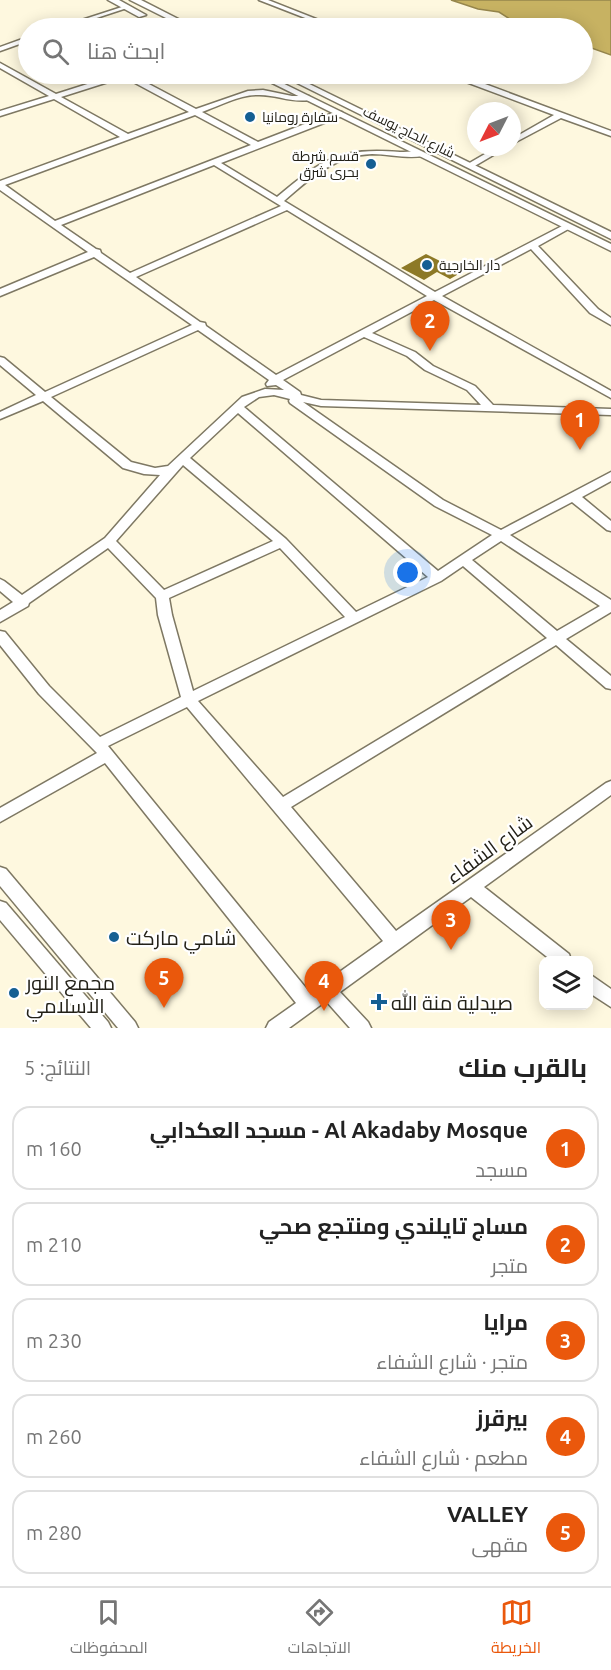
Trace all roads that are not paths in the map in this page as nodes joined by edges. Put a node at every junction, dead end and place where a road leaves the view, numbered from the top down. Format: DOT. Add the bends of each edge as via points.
graph roads {
  1 [pos="112,0"];
  2 [pos="134,0"];
  3 [pos="262,0"];
  4 [pos="127,7"];
  5 [pos="92,18"];
  6 [pos="148,18"];
  7 [pos="171,18"];
  8 [pos="310,18"];
  9 [pos="18,43"];
  10 [pos="0,49"];
  11 [pos="0,65"];
  12 [pos="18,75"];
  13 [pos="34,84"];
  14 [pos="94,84"];
  15 [pos="144,84"];
  16 [pos="278,84"];
  17 [pos="304,84"];
  18 [pos="479,84"];
  19 [pos="56,96"];
  20 [pos="306,98"];
  21 [pos="196,112"];
  22 [pos="0,114"];
  23 [pos="339,114"];
  24 [pos="560,115"];
  25 [pos="611,134"];
  26 [pos="521,137"];
  27 [pos="128,138"];
  28 [pos="257,146"];
  29 [pos="433,147"];
  30 [pos="420,154"];
  31 [pos="486,156"];
  32 [pos="214,162"];
  33 [pos="470,165"];
  34 [pos="0,185"];
  35 [pos="283,204"];
  36 [pos="55,224"];
  37 [pos="567,227"];
  38 [pos="611,236"];
  39 [pos="532,245"];
  40 [pos="611,248"];
  41 [pos="97,252"];
  42 [pos="131,276"];
  43 [pos="0,293"];
  44 [pos="434,296"];
  45 [pos="611,322"];
  46 [pos="201,325"];
  47 [pos="364,333"];
  48 [pos="0,360"];
  49 [pos="276,379"];
  50 [pos="264,391"];
  51 [pos="284,394"];
  52 [pos="42,395"];
  53 [pos="611,395"];
  54 [pos="304,400"];
  55 [pos="238,407"];
  56 [pos="489,407"];
  57 [pos="611,412"];
  58 [pos="0,416"];
  59 [pos="184,459"];
  60 [pos="172,469"];
  61 [pos="611,476"];
  62 [pos="573,496"];
  63 [pos="611,527"];
  64 [pos="501,536"];
  65 [pos="109,541"];
  66 [pos="282,542"];
  67 [pos="464,560"];
  68 [pos="437,578"];
  69 [pos="0,584"];
  70 [pos="162,596"];
  71 [pos="23,603"];
  72 [pos="610,606"];
  73 [pos="0,617"];
  74 [pos="353,617"];
  75 [pos="0,636"];
  76 [pos="558,638"];
  77 [pos="611,684"];
  78 [pos="188,699"];
  79 [pos="102,750"];
  80 [pos="608,793"];
  81 [pos="281,806"];
  82 [pos="0,816"];
  83 [pos="0,874"];
  84 [pos="471,887"];
  85 [pos="0,908"];
  86 [pos="395,942"];
  87 [pos="558,956"];
  88 [pos="593,985"];
  89 [pos="328,992"];
  90 [pos="611,999"];
  91 [pos="308,1004"];
  92 [pos="102,1028"];
  93 [pos="129,1028"];
  94 [pos="275,1028"];
  95 [pos="362,1028"];
  1 -- 4 [label="main road"];
  2 -- 7 [label="main road"];
  3 -- 8 [label="street"];
  4 -- 5 [label="street"];
  4 -- 6 [label="main road"];
  9 -- 10 [label="street"];
  11 -- 12 [label="street"];
  13 -- 19 [label="street"];
  14 -- 19 [label="street"];
  15 -- 21 [label="street"];
  16 -- 20 [label="main road, شارع الحاج يوسف"];
  17 -- 29 [label="main road, شارع الحاج يوسف"];
  18 -- 24 [label="street"];
  19 -- 22 [label="street"];
  19 -- 27 [label="street"];
  20 -- 21 [label="street" via="257,92"];
  20 -- 23 [label="main road, شارع الحاج يوسف"];
  21 -- 27 [label="street"];
  21 -- 28 [label="street"];
  23 -- 28 [label="street"];
  23 -- 30 [label="main road, شارع الحاج يوسف"];
  24 -- 25 [label="street"];
  24 -- 26 [label="street"];
  27 -- 34 [label="street"];
  28 -- 32 [label="street"];
  29 -- 30 [label="main road"];
  29 -- 33 [label="main road, شارع الحاج يوسف"];
  30 -- 35 [label="street" via="375,152 340,156 315,170"];
  30 -- 37 [label="main road, شارع الحاج يوسف"];
  31 -- 33 [label="street"];
  32 -- 35 [label="street"];
  32 -- 36 [label="street"];
  33 -- 38 [label="main road, شارع الحاج يوسف"];
  34 -- 36 [label="street"];
  35 -- 42 [label="street"];
  35 -- 44 [label="street"];
  36 -- 41 [label="street"];
  37 -- 39 [label="street"];
  37 -- 40 [label="main road, شارع الحاج يوسف"];
  39 -- 44 [label="street"];
  39 -- 45 [label="street" via="594,311"];
  41 -- 42 [label="street"];
  41 -- 43 [label="street"];
  42 -- 46 [label="street"];
  44 -- 47 [label="street"];
  44 -- 53 [label="street"];
  46 -- 49 [label="street"];
  46 -- 52 [label="street"];
  47 -- 49 [label="street"];
  47 -- 56 [label="street" via="471,388"];
  48 -- 52 [label="street"];
  49 -- 50 [label="street"];
  49 -- 54 [label="street"];
  50 -- 51 [label="street"];
  50 -- 55 [label="street"];
  51 -- 54 [label="street"];
  51 -- 64 [label="street" via="439,502"];
  52 -- 58 [label="street"];
  52 -- 60 [label="street" via="127,465 155,473"];
  54 -- 56 [label="street"];
  55 -- 59 [label="street"];
  55 -- 68 [label="street"];
  56 -- 57 [label="street"];
  59 -- 60 [label="street"];
  59 -- 66 [label="street"];
  60 -- 65 [label="street"];
  61 -- 62 [label="street"];
  62 -- 63 [label="street"];
  62 -- 64 [label="street"];
  64 -- 67 [label="street"];
  64 -- 72 [label="street"];
  65 -- 70 [label="street"];
  65 -- 71 [label="street"];
  66 -- 70 [label="street"];
  66 -- 74 [label="street"];
  67 -- 68 [label="street"];
  67 -- 76 [label="street"];
  68 -- 74 [label="street"];
  69 -- 71 [label="street"];
  70 -- 78 [label="street"];
  71 -- 73 [label="street"];
  72 -- 76 [label="street"];
  74 -- 78 [label="street"];
  75 -- 79 [label="street" via="44,690"];
  76 -- 77 [label="street"];
  76 -- 81 [label="street"];
  78 -- 79 [label="street"];
  78 -- 81 [label="street"];
  79 -- 82 [label="street"];
  79 -- 91 [label="street"];
  80 -- 84 [label="street, شارع الشفاء"];
  81 -- 86 [label="street"];
  83 -- 93 [label="street"];
  84 -- 86 [label="street, شارع الشفاء"];
  84 -- 87 [label="street"];
  85 -- 92 [label="street"];
  86 -- 89 [label="street, شارع الشفاء"];
  88 -- 90 [label="street"];
  89 -- 91 [label="street, شارع الشفاء"];
  89 -- 95 [label="street"];
  91 -- 94 [label="street, شارع الشفاء"];
}
